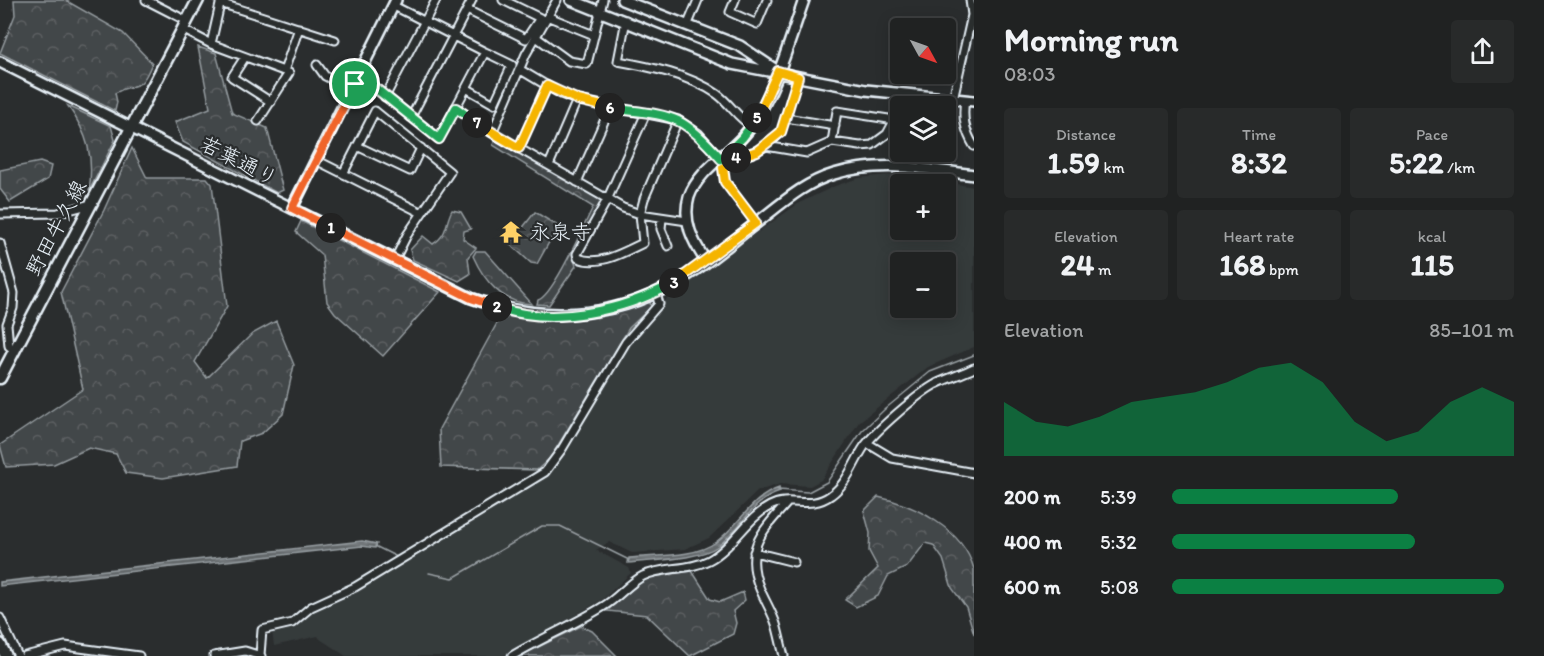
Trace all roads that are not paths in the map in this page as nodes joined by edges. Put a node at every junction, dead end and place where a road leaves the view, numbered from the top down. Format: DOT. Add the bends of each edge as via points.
graph roads {
  1 [pos="146,0"];
  2 [pos="198,0"];
  3 [pos="436,0"];
  4 [pos="472,0"];
  5 [pos="503,0"];
  6 [pos="557,0"];
  7 [pos="572,0"];
  8 [pos="603,0"];
  9 [pos="622,0"];
  10 [pos="698,0"];
  11 [pos="735,0"];
  12 [pos="767,0"];
  13 [pos="804,0"];
  14 [pos="970,0"];
  15 [pos="221,2"];
  16 [pos="395,3"];
  17 [pos="467,10"];
  18 [pos="600,11"];
  19 [pos="549,17"];
  20 [pos="626,20"];
  21 [pos="425,21"];
  22 [pos="688,24"];
  23 [pos="184,25"];
  24 [pos="299,28"];
  25 [pos="454,35"];
  26 [pos="594,35"];
  27 [pos="536,37"];
  28 [pos="335,40"];
  29 [pos="211,44"];
  30 [pos="485,52"];
  31 [pos="245,57"];
  32 [pos="0,62"];
  33 [pos="317,65"];
  34 [pos="519,69"];
  35 [pos="284,71"];
  36 [pos="778,71"];
  37 [pos="359,75"];
  38 [pos="798,77"];
  39 [pos="547,86"];
  40 [pos="466,88"];
  41 [pos="351,90"];
  42 [pos="908,95"];
  43 [pos="919,96"];
  44 [pos="954,96"];
  45 [pos="385,97"];
  46 [pos="578,100"];
  47 [pos="970,101"];
  48 [pos="271,102"];
  49 [pos="456,108"];
  50 [pos="610,108"];
  51 [pos="646,113"];
  52 [pos="411,117"];
  53 [pos="786,118"];
  54 [pos="890,119"];
  55 [pos="678,120"];
  56 [pos="258,121"];
  57 [pos="752,126"];
  58 [pos="835,126"];
  59 [pos="131,128"];
  60 [pos="890,129"];
  61 [pos="492,133"];
  62 [pos="832,142"];
  63 [pos="357,146"];
  64 [pos="766,146"];
  65 [pos="974,146"];
  66 [pos="421,148"];
  67 [pos="519,148"];
  68 [pos="721,159"];
  69 [pos="316,160"];
  70 [pos="549,165"];
  71 [pos="343,174"];
  72 [pos="974,175"];
  73 [pos="577,182"];
  74 [pos="608,200"];
  75 [pos="90,204"];
  76 [pos="292,208"];
  77 [pos="422,213"];
  78 [pos="0,214"];
  79 [pos="640,214"];
  80 [pos="662,218"];
  81 [pos="687,221"];
  82 [pos="756,223"];
  83 [pos="0,243"];
  84 [pos="668,246"];
  85 [pos="395,259"];
  86 [pos="706,261"];
  87 [pos="656,293"];
  88 [pos="15,350"];
  89 [pos="974,368"];
  90 [pos="0,378"];
  91 [pos="867,443"];
  92 [pos="974,473"];
  93 [pos="788,502"];
  94 [pos="754,552"];
  95 [pos="794,562"];
  96 [pos="0,618"];
  97 [pos="0,644"];
  98 [pos="6,656"];
  99 [pos="18,656"];
  100 [pos="25,656"];
  101 [pos="139,656"];
  102 [pos="214,656"];
  103 [pos="261,656"];
  104 [pos="512,656"];
  105 [pos="784,656"];
  1 -- 23 [label="street"];
  2 -- 23 [label="main road, 野田牛久線"];
  3 -- 21 [label="street"];
  4 -- 17 [label="street"];
  5 -- 17 [label="street" via="540,18 526,39"];
  6 -- 19 [label="street"];
  7 -- 18 [label="street"];
  8 -- 18 [label="street"];
  9 -- 22 [label="street"];
  10 -- 22 [label="street"];
  11 -- 12 [label="street" via="730,12 758,24"];
  13 -- 36 [label="street"];
  14 -- 44 [label="street" via="972,15"];
  15 -- 24 [label="street"];
  15 -- 29 [label="street"];
  16 -- 21 [label="street"];
  16 -- 37 [label="street"];
  17 -- 25 [label="street"];
  18 -- 20 [label="street"];
  18 -- 26 [label="street"];
  19 -- 26 [label="street"];
  19 -- 27 [label="street"];
  20 -- 36 [label="street" via="732,64"];
  20 -- 57 [label="street" via="618,61 656,68 709,89"];
  21 -- 25 [label="street"];
  21 -- 45 [label="street"];
  22 -- 36 [label="street" via="740,46"];
  23 -- 29 [label="street"];
  23 -- 59 [label="main road, 野田牛久線"];
  24 -- 28 [label="street"];
  24 -- 35 [label="street"];
  25 -- 30 [label="street"];
  25 -- 52 [label="street"];
  26 -- 27 [label="street" via="587,64 569,61"];
  27 -- 34 [label="street"];
  29 -- 31 [label="street"];
  30 -- 40 [label="street"];
  30 -- 40 [label="street" via="512,65 494,104"];
  31 -- 35 [label="street"];
  31 -- 48 [label="street" via="232,77"];
  32 -- 59 [label="street, 若葉通り"];
  33 -- 41 [label="street" via="325,76"];
  34 -- 39 [label="street"];
  34 -- 61 [label="street"];
  35 -- 48 [label="street" via="289,73"];
  36 -- 38 [label="street"];
  36 -- 57 [label="street"];
  37 -- 41 [label="street"];
  37 -- 45 [label="street"];
  38 -- 42 [label="street"];
  38 -- 53 [label="street"];
  39 -- 46 [label="street"];
  39 -- 67 [label="street"];
  40 -- 49 [label="street"];
  41 -- 69 [label="street"];
  42 -- 43 [label="street"];
  45 -- 52 [label="street"];
  46 -- 50 [label="street"];
  46 -- 70 [label="street"];
  47 -- 65 [label="street" via="964,122"];
  48 -- 56 [label="street"];
  49 -- 52 [label="street" via="439,139"];
  49 -- 61 [label="street"];
  50 -- 51 [label="street"];
  50 -- 73 [label="street"];
  51 -- 55 [label="street"];
  51 -- 74 [label="street"];
  53 -- 58 [label="street"];
  53 -- 64 [label="street" via="781,132"];
  54 -- 58 [label="street" via="837,111"];
  55 -- 68 [label="street" via="699,134"];
  55 -- 79 [label="street"];
  57 -- 68 [label="street"];
  58 -- 62 [label="street"];
  59 -- 75 [label="main road, 野田牛久線"];
  59 -- 76 [label="street, 若葉通り"];
  60 -- 62 [label="street" via="872,145"];
  61 -- 67 [label="street"];
  62 -- 64 [label="street" via="807,153"];
  63 -- 66 [label="street" via="410,171"];
  63 -- 66 [label="street" via="375,111"];
  63 -- 71 [label="street"];
  64 -- 82 [label="street" via="739,155 723,168 725,182"];
  66 -- 77 [label="street" via="450,172"];
  67 -- 70 [label="street"];
  68 -- 81 [label="street" via="695,185 689,197"];
  69 -- 71 [label="street"];
  69 -- 76 [label="street"];
  70 -- 73 [label="street"];
  71 -- 77 [label="street"];
  72 -- 82 [label="street, 若葉通り" via="892,166 834,174 807,184"];
  73 -- 74 [label="street"];
  74 -- 79 [label="street"];
  74 -- 79 [label="street" via="578,258 588,262 643,243"];
  75 -- 78 [label="street" via="58,213"];
  75 -- 88 [label="main road, 野田牛久線"];
  76 -- 85 [label="street, 若葉通り"];
  77 -- 85 [label="street"];
  79 -- 80 [label="street"];
  80 -- 81 [label="street"];
  80 -- 84 [label="street" via="661,230"];
  81 -- 86 [label="street"];
  82 -- 86 [label="street, 若葉通り"];
  83 -- 88 [label="street" via="14,293 7,324 9,346"];
  85 -- 87 [label="street, 若葉通り" via="471,298 529,314 597,312"];
  86 -- 87 [label="street, 若葉通り"];
  87 -- 103 [label="street" via="658,303 626,342 545,472 342,595 311,607 292,623 262,630"];
  88 -- 90 [label="main road, 野田牛久線"];
  89 -- 91 [label="street" via="925,391"];
  91 -- 92 [label="street" via="892,458"];
  91 -- 93 [label="street" via="832,495 806,504"];
  93 -- 94 [label="street" via="768,522"];
  93 -- 104 [label="street" via="768,507 709,560 640,577 607,604"];
  94 -- 95 [label="street"];
  94 -- 105 [label="street" via="754,574 776,623"];
  96 -- 99 [label="street"];
  97 -- 98 [label="main road"];
  100 -- 101 [label="street" via="65,645"];
  102 -- 103 [label="street" via="245,651"];
}
